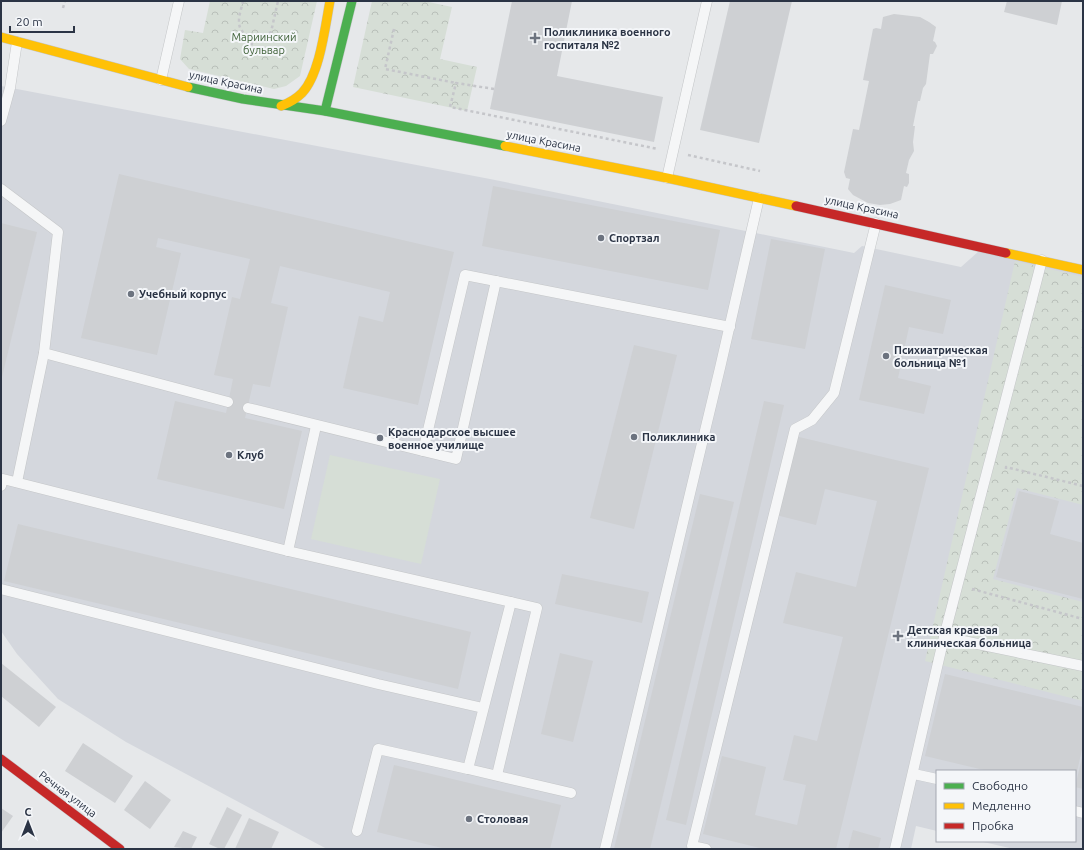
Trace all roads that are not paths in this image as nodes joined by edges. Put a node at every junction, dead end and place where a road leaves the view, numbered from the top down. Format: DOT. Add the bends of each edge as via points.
graph roads {
  1 [pos="179,1"];
  2 [pos="330,1"];
  3 [pos="352,1"];
  4 [pos="707,1"];
  5 [pos="1,37"];
  6 [pos="17,42"];
  7 [pos="161,80"];
  8 [pos="281,106"];
  9 [pos="325,111"];
  10 [pos="1,121"];
  11 [pos="667,178"];
  12 [pos="1,189"];
  13 [pos="759,198"];
  14 [pos="876,222"];
  15 [pos="1042,260"];
  16 [pos="1083,270"];
  17 [pos="496,281"];
  18 [pos="730,327"];
  19 [pos="44,353"];
  20 [pos="228,402"];
  21 [pos="248,408"];
  22 [pos="316,426"];
  23 [pos="423,451"];
  24 [pos="17,482"];
  25 [pos="1,486"];
  26 [pos="288,551"];
  27 [pos="1,589"];
  28 [pos="510,602"];
  29 [pos="944,637"];
  30 [pos="1083,666"];
  31 [pos="483,708"];
  32 [pos="1,759"];
  33 [pos="468,769"];
  34 [pos="914,774"];
  35 [pos="497,775"];
  36 [pos="936,779"];
  37 [pos="571,793"];
  38 [pos="357,831"];
  39 [pos="120,849"];
  40 [pos="605,849"];
  41 [pos="706,849"];
  42 [pos="896,849"];
  1 -- 7 [label="lane"];
  2 -- 8 [label="street" via="313,75 306,89 295,99"];
  3 -- 9 [label="street"];
  4 -- 11 [label="lane"];
  5 -- 6 [label="street, улица Красина"];
  6 -- 7 [label="street, улица Красина"];
  6 -- 10 [label="lane" via="10,88"];
  7 -- 8 [label="street, улица Красина"];
  8 -- 9 [label="street, улица Красина"];
  9 -- 11 [label="street, улица Красина"];
  11 -- 13 [label="street, улица Красина"];
  12 -- 19 [label="lane" via="58,232"];
  13 -- 14 [label="street, улица Красина"];
  13 -- 18 [label="lane"];
  14 -- 15 [label="street, улица Красина"];
  14 -- 41 [label="lane" via="834,393 812,420 795,429 692,846"];
  15 -- 16 [label="street, улица Красина"];
  15 -- 29 [label="lane"];
  17 -- 18 [label="lane"];
  17 -- 23 [label="lane" via="465,275"];
  17 -- 23 [label="lane" via="456,459"];
  18 -- 40 [label="lane"];
  19 -- 20 [label="lane"];
  19 -- 24 [label="lane"];
  21 -- 22 [label="lane"];
  22 -- 23 [label="lane"];
  22 -- 26 [label="lane"];
  24 -- 25 [label="lane" via="3,479"];
  24 -- 26 [label="lane"];
  26 -- 28 [label="lane"];
  27 -- 31 [label="lane"];
  28 -- 31 [label="lane"];
  28 -- 35 [label="lane" via="537,608"];
  29 -- 30 [label="lane"];
  29 -- 34 [label="lane"];
  31 -- 33 [label="lane"];
  32 -- 39 [label="street, Речная улица"];
  33 -- 35 [label="lane"];
  33 -- 38 [label="lane" via="378,749"];
  34 -- 36 [label="lane"];
  34 -- 42 [label="lane"];
  35 -- 37 [label="lane"];
}
